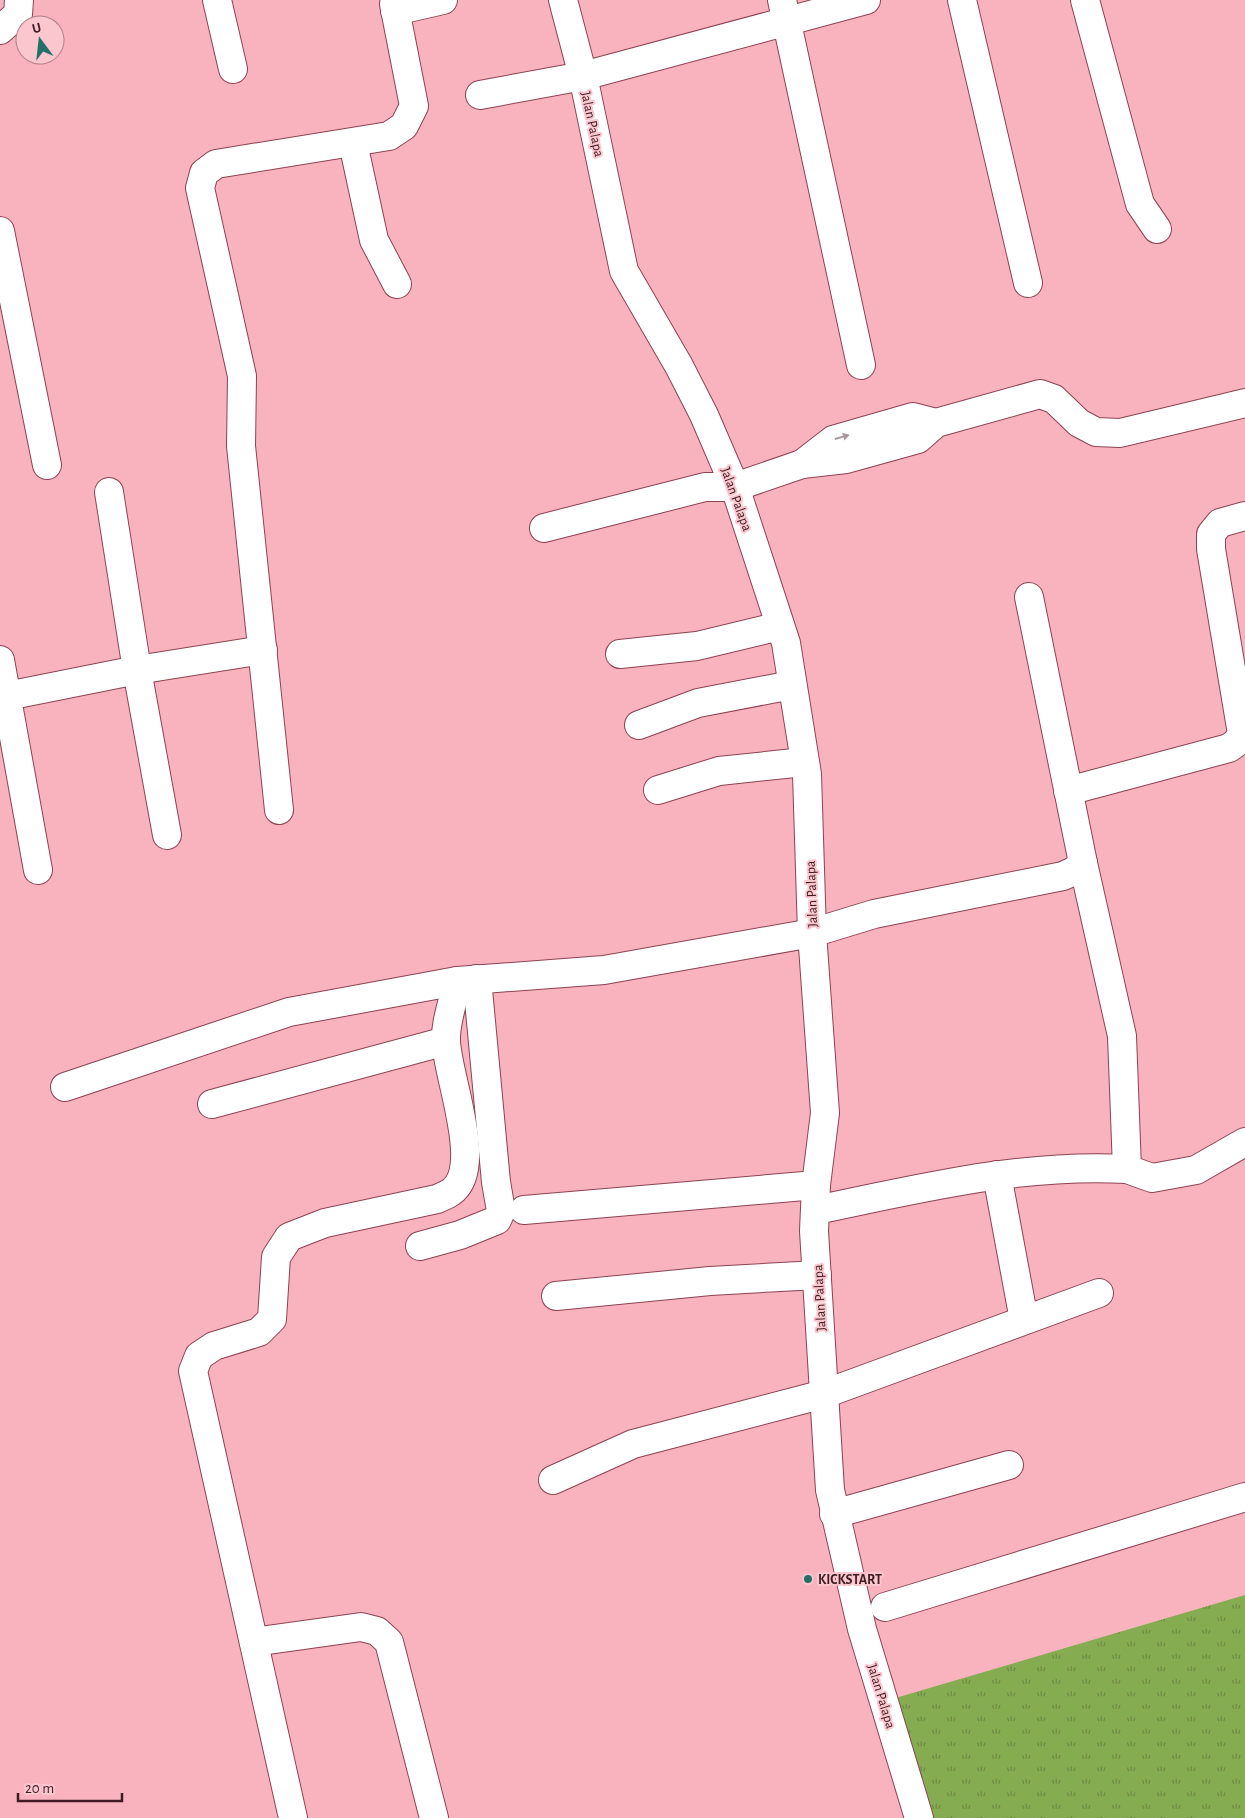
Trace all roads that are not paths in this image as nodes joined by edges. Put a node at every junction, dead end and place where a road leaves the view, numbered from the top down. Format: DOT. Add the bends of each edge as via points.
graph roads {
  1 [pos="20,0"];
  2 [pos="217,0"];
  3 [pos="444,0"];
  4 [pos="563,0"];
  5 [pos="866,0"];
  6 [pos="962,0"];
  7 [pos="1086,0"];
  8 [pos="396,6"];
  9 [pos="784,11"];
  10 [pos="0,30"];
  11 [pos="233,69"];
  12 [pos="583,76"];
  13 [pos="480,95"];
  14 [pos="354,143"];
  15 [pos="1157,229"];
  16 [pos="0,231"];
  17 [pos="1028,283"];
  18 [pos="397,284"];
  19 [pos="861,365"];
  20 [pos="1245,403"];
  21 [pos="47,466"];
  22 [pos="735,487"];
  23 [pos="108,492"];
  24 [pos="1245,516"];
  25 [pos="544,528"];
  26 [pos="1028,596"];
  27 [pos="780,626"];
  28 [pos="263,650"];
  29 [pos="620,654"];
  30 [pos="0,660"];
  31 [pos="137,670"];
  32 [pos="792,685"];
  33 [pos="7,696"];
  34 [pos="639,725"];
  35 [pos="804,762"];
  36 [pos="658,790"];
  37 [pos="1068,791"];
  38 [pos="279,810"];
  39 [pos="167,835"];
  40 [pos="1083,863"];
  41 [pos="38,870"];
  42 [pos="812,933"];
  43 [pos="467,980"];
  44 [pos="446,1041"];
  45 [pos="65,1087"];
  46 [pos="212,1104"];
  47 [pos="1245,1142"];
  48 [pos="1127,1169"];
  49 [pos="997,1175"];
  50 [pos="816,1197"];
  51 [pos="524,1210"];
  52 [pos="420,1246"];
  53 [pos="817,1275"];
  54 [pos="1099,1293"];
  55 [pos="556,1296"];
  56 [pos="1024,1320"];
  57 [pos="824,1394"];
  58 [pos="1009,1465"];
  59 [pos="553,1480"];
  60 [pos="1245,1497"];
  61 [pos="834,1514"];
  62 [pos="885,1607"];
  63 [pos="254,1642"];
  64 [pos="293,1818"];
  65 [pos="434,1818"];
  66 [pos="919,1818"];
  1 -- 10 [label="street" via="18,14"];
  2 -- 11 [label="street"];
  3 -- 8 [label="street"];
  4 -- 12 [label="street, Jalan Palapa"];
  5 -- 9 [label="street"];
  6 -- 17 [label="street"];
  7 -- 15 [label="street" via="1140,204"];
  8 -- 14 [label="street" via="414,106 404,126 388,136"];
  9 -- 12 [label="street"];
  9 -- 19 [label="street"];
  12 -- 13 [label="street"];
  12 -- 22 [label="street, Jalan Palapa" via="624,271 679,366"];
  14 -- 18 [label="street" via="374,240"];
  14 -- 28 [label="street" via="216,164 204,173 200,188 242,376 241,446"];
  16 -- 21 [label="street"];
  20 -- 22 [label="street" via="1120,433 1096,432 1079,423 1054,399 1040,394 936,423 918,439 846,459 802,464"];
  22 -- 25 [label="street" via="705,487"];
  22 -- 27 [label="street, Jalan Palapa"];
  23 -- 31 [label="street"];
  24 -- 37 [label="street" via="1220,523 1211,534 1242,734 1229,748"];
  26 -- 37 [label="street"];
  27 -- 29 [label="street" via="697,646"];
  27 -- 32 [label="street, Jalan Palapa"];
  28 -- 31 [label="street"];
  28 -- 38 [label="street"];
  30 -- 33 [label="street"];
  31 -- 33 [label="street"];
  31 -- 39 [label="street"];
  32 -- 34 [label="street" via="698,703"];
  32 -- 35 [label="street, Jalan Palapa"];
  33 -- 41 [label="street"];
  35 -- 36 [label="street" via="719,771"];
  35 -- 42 [label="street, Jalan Palapa"];
  37 -- 40 [label="street"];
  40 -- 42 [label="street" via="1063,876 874,914"];
  40 -- 48 [label="street" via="1122,1036"];
  42 -- 43 [label="street" via="604,970"];
  42 -- 50 [label="street, Jalan Palapa" via="825,1113"];
  43 -- 44 [label="street"];
  43 -- 45 [label="street" via="289,1012"];
  43 -- 52 [label="street" via="501,1211 497,1220"];
  44 -- 46 [label="street"];
  44 -- 63 [label="street" via="465,1144 464,1171 452,1192 325,1223 288,1237 276,1257 272,1319 259,1332 214,1346 199,1356 193,1371"];
  47 -- 48 [label="street" via="1196,1170 1152,1178"];
  48 -- 49 [label="street" via="1099,1167"];
  49 -- 50 [label="street"];
  49 -- 56 [label="street"];
  50 -- 51 [label="street"];
  50 -- 53 [label="street, Jalan Palapa"];
  53 -- 55 [label="street" via="710,1281"];
  53 -- 57 [label="street, Jalan Palapa"];
  54 -- 56 [label="street"];
  56 -- 57 [label="street"];
  57 -- 59 [label="street" via="633,1444"];
  57 -- 61 [label="street, Jalan Palapa"];
  58 -- 61 [label="street"];
  60 -- 62 [label="street"];
  61 -- 66 [label="street, Jalan Palapa" via="862,1629"];
  63 -- 64 [label="street"];
  63 -- 65 [label="street" via="361,1627 378,1631 389,1642"];
}
